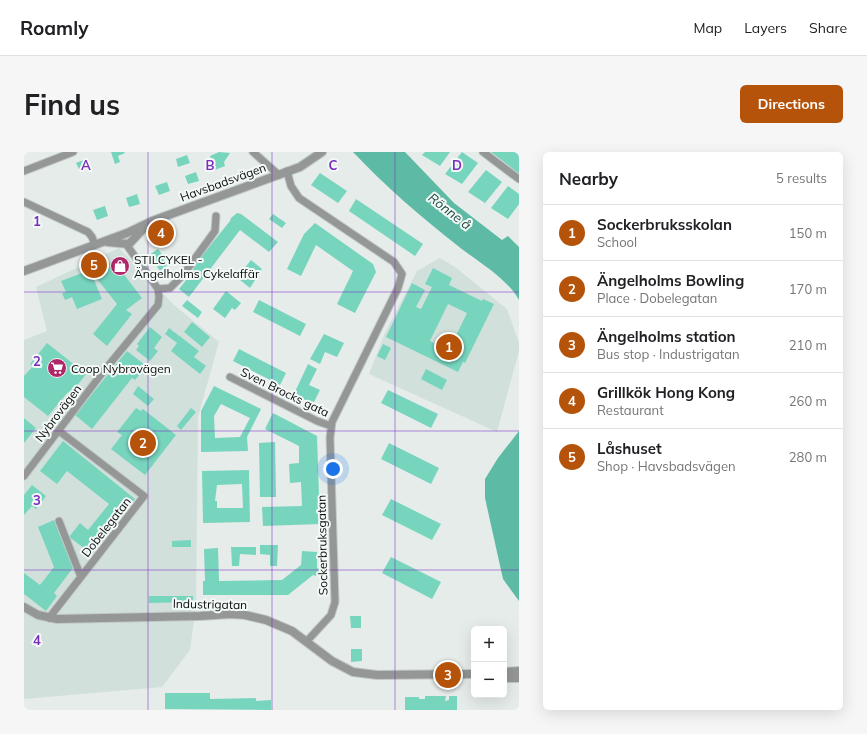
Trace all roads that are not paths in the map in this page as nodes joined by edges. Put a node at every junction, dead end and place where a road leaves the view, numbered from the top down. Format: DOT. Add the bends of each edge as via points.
graph roads {
  1 [pos="73,152"];
  2 [pos="253,152"];
  3 [pos="322,152"];
  4 [pos="483,152"];
  5 [pos="24,171"];
  6 [pos="283,173"];
  7 [pos="519,179"];
  8 [pos="24,202"];
  9 [pos="216,216"];
  10 [pos="127,239"];
  11 [pos="95,245"];
  12 [pos="24,271"];
  13 [pos="158,289"];
  14 [pos="230,377"];
  15 [pos="331,426"];
  16 [pos="58,431"];
  17 [pos="25,474"];
  18 [pos="59,521"];
  19 [pos="81,577"];
  20 [pos="24,608"];
  21 [pos="49,618"];
  22 [pos="307,641"];
  23 [pos="519,671"];
  24 [pos="507,672"];
  25 [pos="471,674"];
  26 [pos="455,675"];
  27 [pos="507,678"];
  28 [pos="519,678"];
  29 [pos="471,679"];
  1 -- 5 [label="street"];
  2 -- 6 [label="street"];
  3 -- 6 [label="street, Havsbadsvägen" via="312,160"];
  4 -- 7 [label="street"];
  6 -- 10 [label="street, Havsbadsvägen" via="152,221"];
  6 -- 15 [label="street, Sockerbruksgatan" via="299,198 394,262 402,272 398,288"];
  8 -- 11 [label="street" via="88,232"];
  9 -- 13 [label="street" via="215,231 183,275 170,288"];
  10 -- 11 [label="street, Havsbadsvägen"];
  10 -- 13 [label="street"];
  11 -- 12 [label="street, Havsbadsvägen"];
  13 -- 16 [label="street, Nybrovägen" via="158,305"];
  14 -- 15 [label="street, Sven Brocks gata"];
  15 -- 22 [label="street, Sockerbruksgatan" via="335,602 331,615"];
  16 -- 17 [label="street, Nybrovägen"];
  16 -- 19 [label="street, Dobelegatan" via="144,496"];
  18 -- 19 [label="street"];
  19 -- 21 [label="street, Dobelegatan"];
  20 -- 21 [label="street, Industrigatan"];
  21 -- 22 [label="street, Industrigatan" via="238,614 281,625"];
  22 -- 26 [label="street, Industrigatan" via="332,661 347,670 361,674"];
  23 -- 24 [label="street"];
  25 -- 26 [label="street, Industrigatan"];
  26 -- 29 [label="street, Industrigatan" via="462,680"];
  27 -- 28 [label="street"];
}
